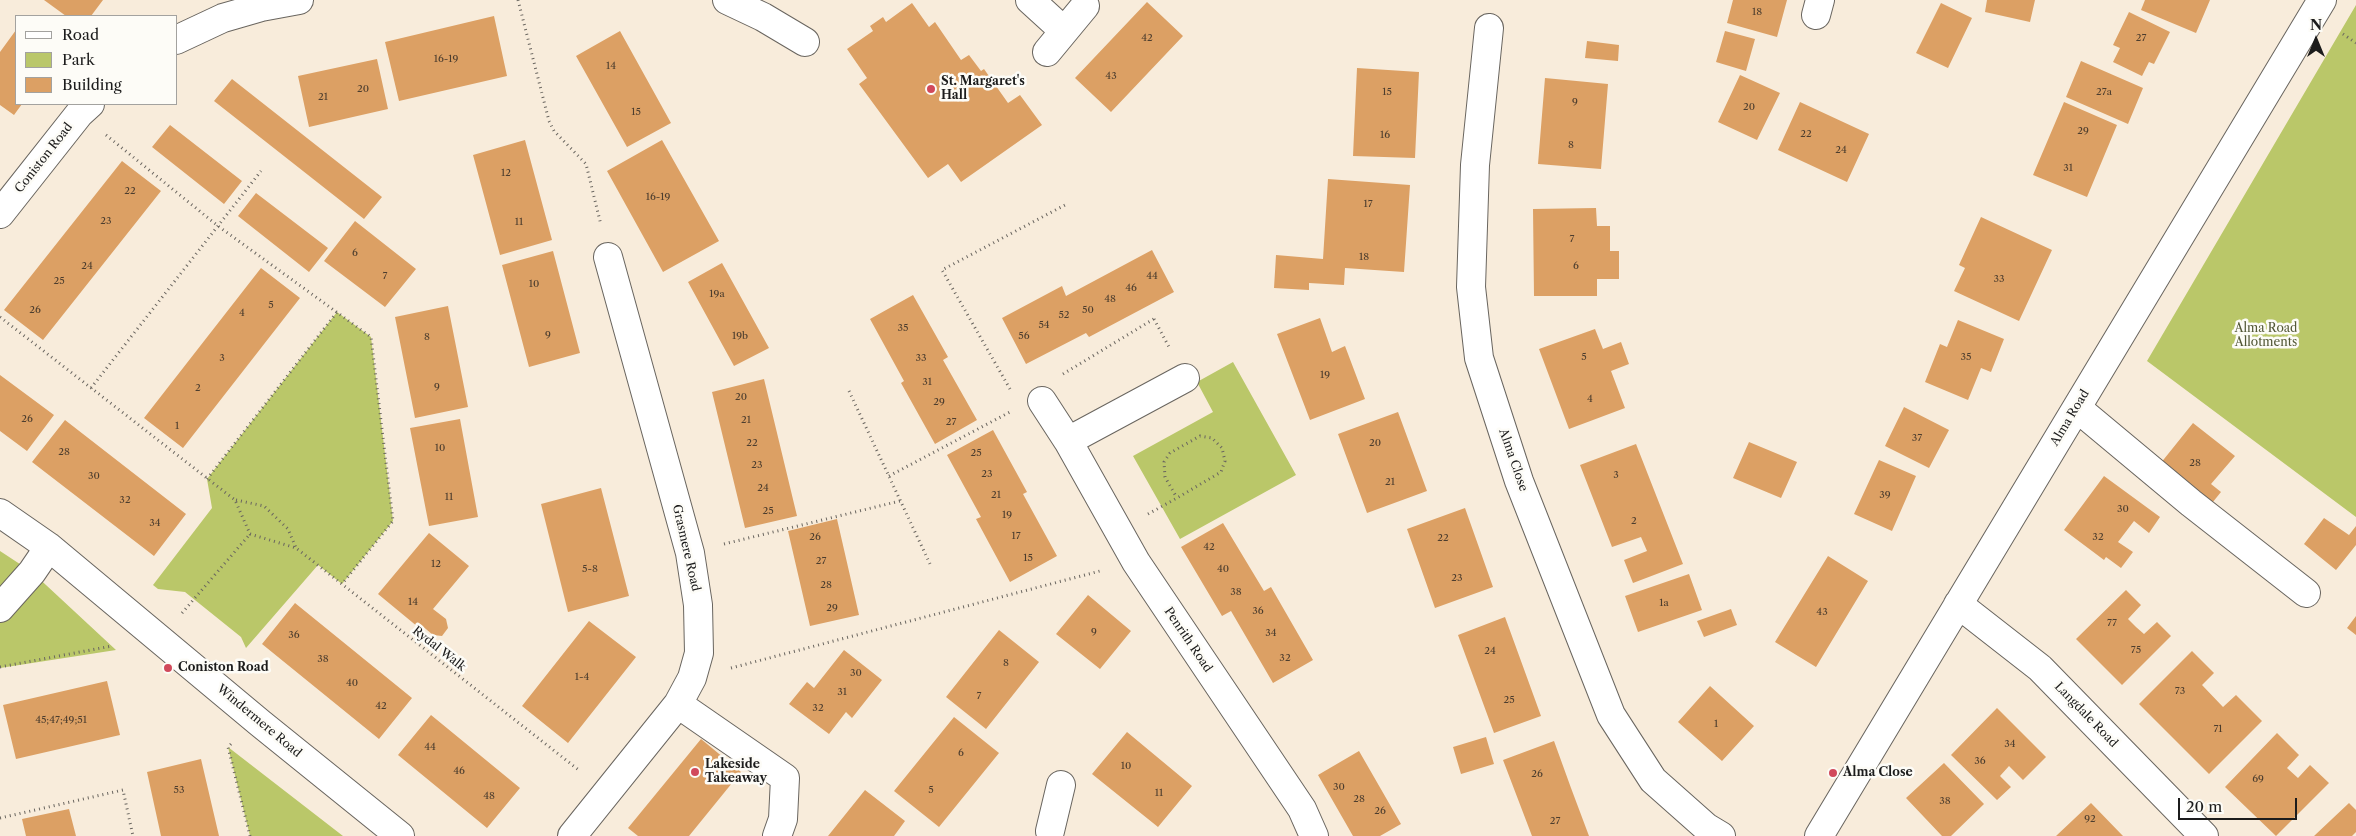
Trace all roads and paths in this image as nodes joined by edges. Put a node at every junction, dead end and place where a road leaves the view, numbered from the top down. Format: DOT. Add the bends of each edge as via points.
graph roads {
  1 [pos="298,0"];
  2 [pos="518,0"];
  3 [pos="727,0"];
  4 [pos="1030,0"];
  5 [pos="2322,0"];
  6 [pos="261,4"];
  7 [pos="1085,6"];
  8 [pos="1489,28"];
  9 [pos="1064,31"];
  10 [pos="178,39"];
  11 [pos="804,42"];
  12 [pos="1047,52"];
  13 [pos="85,109"];
  14 [pos="261,171"];
  15 [pos="1065,205"];
  16 [pos="0,214"];
  17 [pos="218,226"];
  18 [pos="608,257"];
  19 [pos="337,312"];
  20 [pos="0,317"];
  21 [pos="1157,317"];
  22 [pos="1185,378"];
  23 [pos="91,388"];
  24 [pos="850,391"];
  25 [pos="1015,398"];
  26 [pos="1042,401"];
  27 [pos="2077,408"];
  28 [pos="1011,411"];
  29 [pos="1068,441"];
  30 [pos="889,476"];
  31 [pos="207,478"];
  32 [pos="1177,498"];
  33 [pos="235,500"];
  34 [pos="900,501"];
  35 [pos="1159,508"];
  36 [pos="0,513"];
  37 [pos="250,534"];
  38 [pos="49,546"];
  39 [pos="296,548"];
  40 [pos="690,553"];
  41 [pos="1136,562"];
  42 [pos="930,564"];
  43 [pos="342,584"];
  44 [pos="2306,593"];
  45 [pos="1958,604"];
  46 [pos="0,608"];
  47 [pos="159,638"];
  48 [pos="0,667"];
  49 [pos="692,678"];
  50 [pos="678,704"];
  51 [pos="260,723"];
  52 [pos="1061,785"];
  53 [pos="608,793"];
  54 [pos="0,818"];
  55 [pos="1046,834"];
  56 [pos="133,836"];
  57 [pos="250,836"];
  58 [pos="400,836"];
  59 [pos="572,836"];
  60 [pos="777,836"];
  61 [pos="1314,836"];
  62 [pos="1722,836"];
  63 [pos="1819,836"];
  64 [pos="2204,836"];
  1 -- 6 [label="street"];
  2 -- 18 [label="path" via="549,121 554,131 586,164"];
  3 -- 11 [label="street"];
  4 -- 9 [label="street"];
  5 -- 27 [label="street, Alma Road" via="2114,341"];
  6 -- 10 [label="street"];
  7 -- 9 [label="street"];
  8 -- 62 [label="street, Alma Close" via="1475,166 1471,287 1479,358 1519,481 1611,715 1653,780"];
  9 -- 12 [label="street"];
  13 -- 16 [label="street, Coniston Road"];
  13 -- 17 [label="path"];
  14 -- 17 [label="path"];
  15 -- 25 [label="path" via="942,270"];
  17 -- 19 [label="path"];
  17 -- 23 [label="path"];
  18 -- 40 [label="street, Grasmere Road"];
  19 -- 31 [label="path"];
  19 -- 43 [label="path" via="370,337 393,521"];
  20 -- 23 [label="path"];
  21 -- 26 [label="path" via="1062,375"];
  22 -- 29 [label="street"];
  23 -- 31 [label="path"];
  24 -- 30 [label="path"];
  26 -- 29 [label="street, Penrith Road"];
  27 -- 44 [label="street"];
  27 -- 45 [label="street, Alma Road"];
  28 -- 30 [label="path"];
  29 -- 41 [label="street, Penrith Road"];
  30 -- 34 [label="path"];
  31 -- 33 [label="path"];
  32 -- 32 [label="path" via="1220,472 1225,461 1222,448 1212,438 1200,436 1170,453 1164,462 1164,477"];
  32 -- 35 [label="path"];
  33 -- 37 [label="path"];
  33 -- 39 [label="path" via="264,506 288,529"];
  34 -- 40 [label="path"];
  34 -- 42 [label="path"];
  36 -- 38 [label="street, Windermere Road"];
  37 -- 39 [label="path, Rydal Walk"];
  37 -- 47 [label="path"];
  38 -- 46 [label="street" via="32,572"];
  38 -- 47 [label="street, Windermere Road"];
  39 -- 43 [label="path, Rydal Walk"];
  40 -- 49 [label="street, Grasmere Road" via="700,631 699,653"];
  41 -- 49 [label="path"];
  41 -- 61 [label="street, Penrith Road" via="1302,809"];
  43 -- 53 [label="path, Rydal Walk"];
  45 -- 63 [label="street, Alma Road"];
  45 -- 64 [label="street, Langdale Road" via="2040,668"];
  47 -- 48 [label="path"];
  47 -- 51 [label="street, Windermere Road"];
  49 -- 50 [label="street, Grasmere Road"];
  50 -- 53 [label="street, Grasmere Road"];
  50 -- 60 [label="street" via="785,778 783,819"];
  51 -- 57 [label="path" via="228,747"];
  51 -- 58 [label="street, Windermere Road"];
  52 -- 55 [label="street"];
  53 -- 59 [label="street, Grasmere Road"];
  54 -- 56 [label="path" via="123,790"];
}
